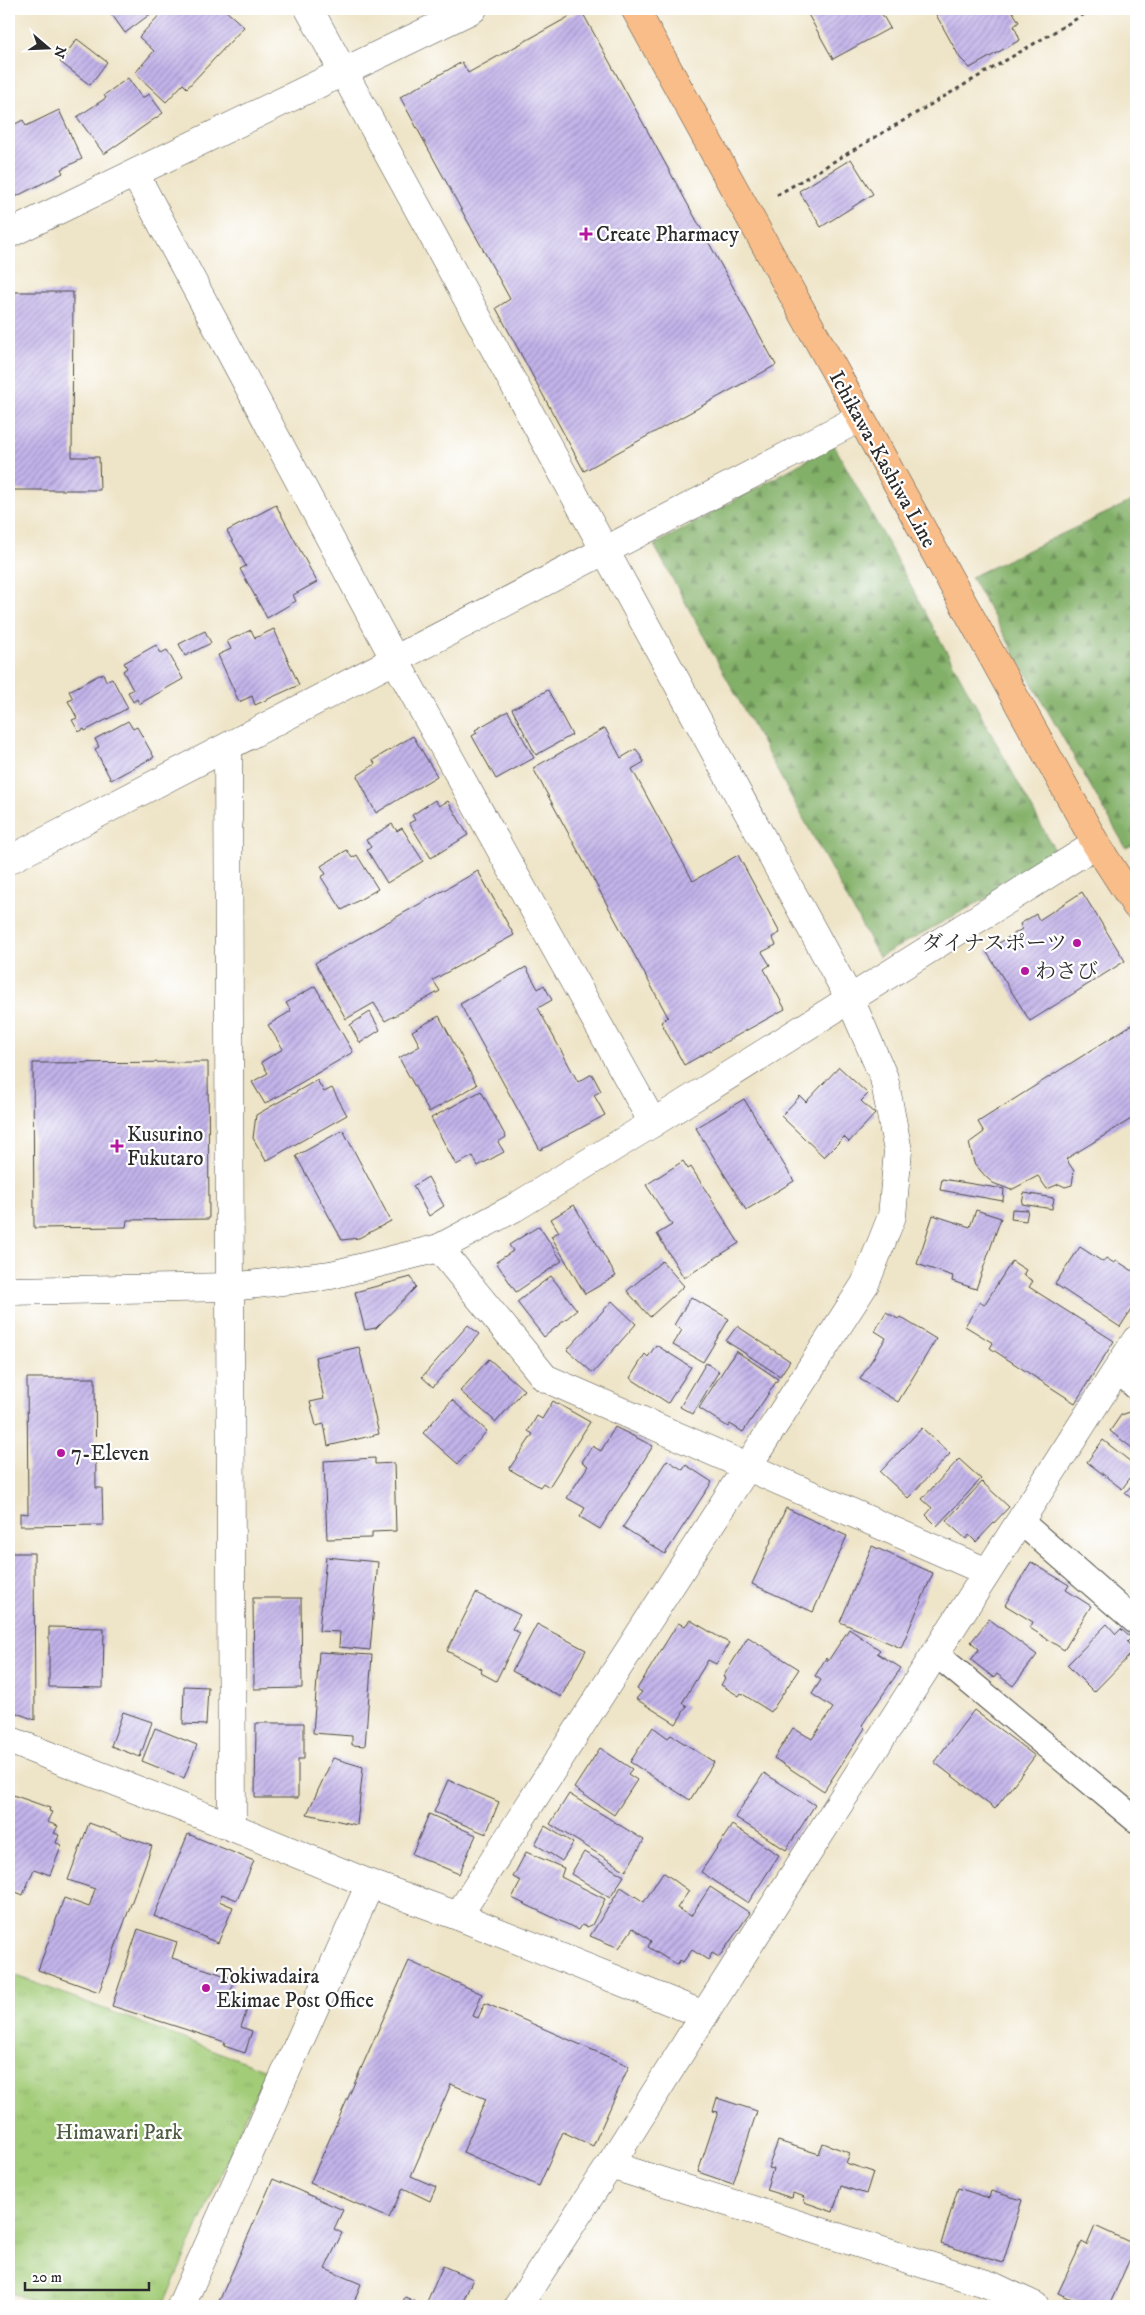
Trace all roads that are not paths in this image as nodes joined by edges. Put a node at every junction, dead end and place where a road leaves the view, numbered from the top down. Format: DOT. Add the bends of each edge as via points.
graph roads {
  1 [pos="309,9"];
  2 [pos="473,9"];
  3 [pos="635,9"];
  4 [pos="343,72"];
  5 [pos="135,174"];
  6 [pos="9,234"];
  7 [pos="860,418"];
  8 [pos="605,552"];
  9 [pos="396,660"];
  10 [pos="228,748"];
  11 [pos="1096,844"];
  12 [pos="9,860"];
  13 [pos="1136,906"];
  14 [pos="850,999"];
  15 [pos="653,1123"];
  16 [pos="439,1248"];
  17 [pos="232,1288"];
  18 [pos="9,1291"];
  19 [pos="1136,1340"];
  20 [pos="1127,1378"];
  21 [pos="749,1467"];
  22 [pos="1020,1521"];
  23 [pos="987,1572"];
  24 [pos="1136,1622"];
  25 [pos="936,1654"];
  26 [pos="9,1740"];
  27 [pos="1136,1820"];
  28 [pos="232,1827"];
  29 [pos="370,1884"];
  30 [pos="458,1916"];
  31 [pos="704,2015"];
  32 [pos="610,2165"];
  33 [pos="181,2306"];
  34 [pos="518,2306"];
  35 [pos="1036,2306"];
  1 -- 4 [label="street"];
  2 -- 4 [label="street"];
  3 -- 7 [label="main road, Ichikawa-Kashiwa Line"];
  4 -- 5 [label="street"];
  4 -- 8 [label="street"];
  5 -- 6 [label="street"];
  5 -- 9 [label="street"];
  7 -- 8 [label="street"];
  7 -- 11 [label="main road, Ichikawa-Kashiwa Line"];
  8 -- 9 [label="street"];
  8 -- 14 [label="street"];
  9 -- 10 [label="street"];
  9 -- 15 [label="street"];
  10 -- 12 [label="street"];
  10 -- 17 [label="street"];
  11 -- 13 [label="main road, Ichikawa-Kashiwa Line"];
  11 -- 14 [label="street"];
  14 -- 15 [label="street"];
  14 -- 21 [label="street" via="884,1078 898,1151 892,1216 865,1284"];
  15 -- 16 [label="street" via="514,1208"];
  16 -- 17 [label="street" via="331,1275"];
  16 -- 21 [label="street" via="544,1378"];
  17 -- 18 [label="street"];
  17 -- 28 [label="street"];
  19 -- 20 [label="street"];
  20 -- 22 [label="street"];
  21 -- 23 [label="street"];
  21 -- 30 [label="street"];
  22 -- 23 [label="street"];
  22 -- 24 [label="lane"];
  23 -- 25 [label="street"];
  25 -- 27 [label="lane"];
  25 -- 31 [label="street"];
  26 -- 28 [label="street"];
  28 -- 29 [label="street"];
  29 -- 30 [label="street"];
  29 -- 33 [label="street"];
  30 -- 31 [label="street"];
  31 -- 32 [label="street"];
  32 -- 34 [label="street"];
  32 -- 35 [label="street" via="990,2285"];
}
